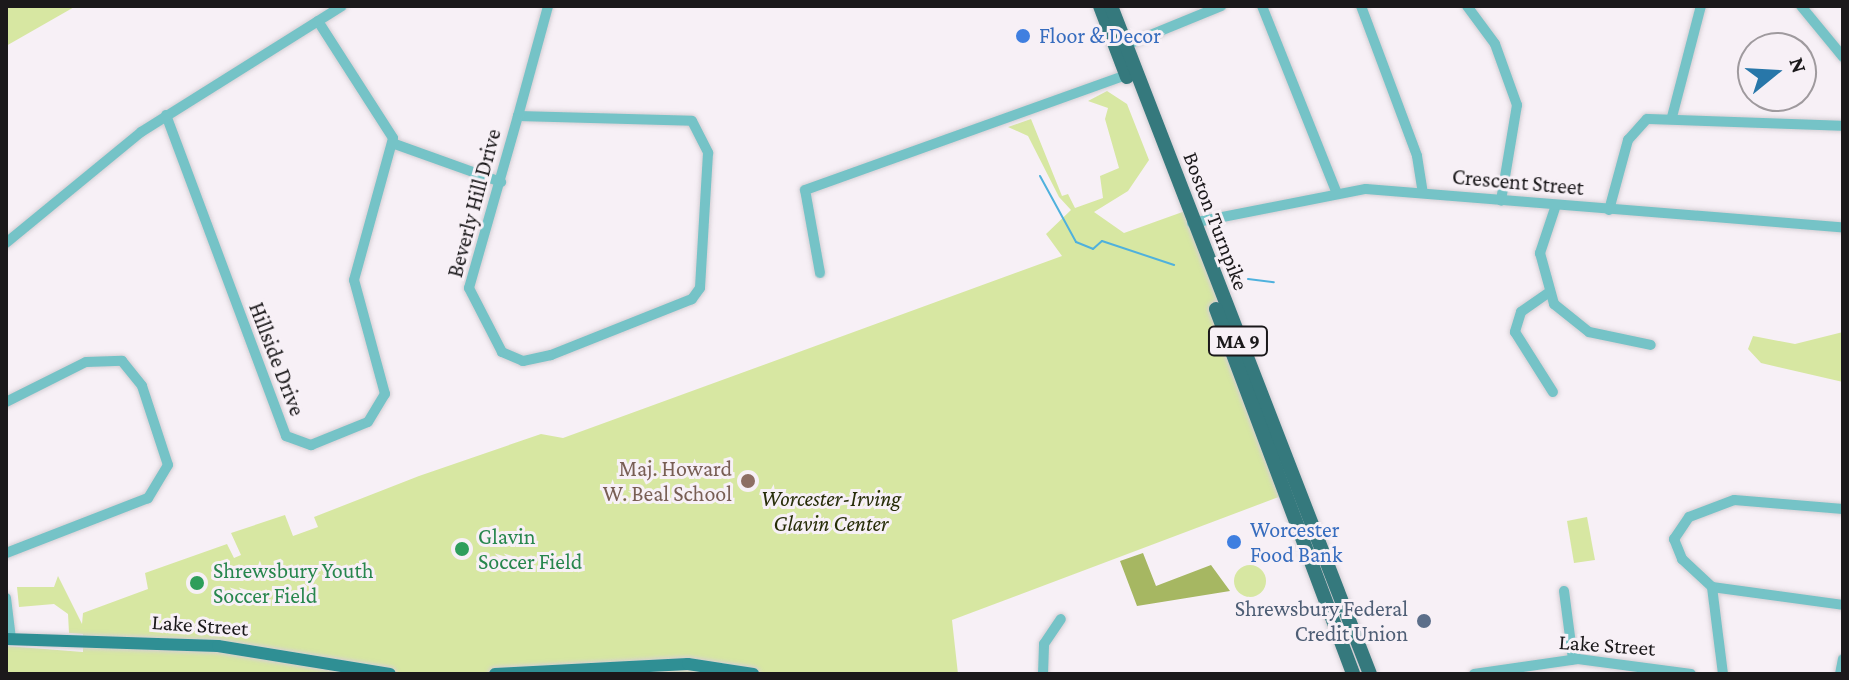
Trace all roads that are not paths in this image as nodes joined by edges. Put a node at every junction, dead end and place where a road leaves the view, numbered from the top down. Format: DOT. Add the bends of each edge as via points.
graph roads {
  1 [pos="342,6"];
  2 [pos="548,6"];
  3 [pos="1100,6"];
  4 [pos="1111,6"];
  5 [pos="1221,6"];
  6 [pos="1262,6"];
  7 [pos="1361,6"];
  8 [pos="1467,6"];
  9 [pos="1701,6"];
  10 [pos="1801,6"];
  11 [pos="318,21"];
  12 [pos="1126,45"];
  13 [pos="1843,57"];
  14 [pos="1126,75"];
  15 [pos="166,115"];
  16 [pos="518,116"];
  17 [pos="1672,117"];
  18 [pos="1843,126"];
  19 [pos="392,143"];
  20 [pos="501,182"];
  21 [pos="1336,191"];
  22 [pos="1423,193"];
  23 [pos="1501,201"];
  24 [pos="1556,205"];
  25 [pos="1609,210"];
  26 [pos="1192,223"];
  27 [pos="1843,227"];
  28 [pos="6,243"];
  29 [pos="820,273"];
  30 [pos="1548,293"];
  31 [pos="1651,345"];
  32 [pos="1553,392"];
  33 [pos="6,402"];
  34 [pos="1843,509"];
  35 [pos="6,553"];
  36 [pos="1712,587"];
  37 [pos="1564,591"];
  38 [pos="6,598"];
  39 [pos="1843,605"];
  40 [pos="1061,619"];
  41 [pos="9,639"];
  42 [pos="1573,659"];
  43 [pos="1843,659"];
  44 [pos="390,674"];
  45 [pos="495,674"];
  46 [pos="753,674"];
  47 [pos="1043,674"];
  48 [pos="1353,674"];
  49 [pos="1370,674"];
  50 [pos="1474,674"];
  51 [pos="1691,674"];
  52 [pos="1723,674"];
  53 [pos="1840,674"];
  1 -- 11 [label="street"];
  2 -- 16 [label="street, Beverly Hill Drive"];
  3 -- 14 [label="highway, Boston Turnpike / MA 9"];
  4 -- 12 [label="highway, Boston Turnpike / MA 9"];
  5 -- 12 [label="street"];
  6 -- 21 [label="street"];
  7 -- 22 [label="street" via="1419,162"];
  8 -- 23 [label="street" via="1495,44 1517,105"];
  9 -- 17 [label="street"];
  10 -- 13 [label="street"];
  11 -- 15 [label="street"];
  11 -- 19 [label="street" via="346,56"];
  12 -- 26 [label="highway, Boston Turnpike / MA 9"];
  14 -- 29 [label="street" via="805,190"];
  14 -- 48 [label="highway, Boston Turnpike / MA 9"];
  15 -- 19 [label="street, Hillside Drive" via="278,423 301,446 368,422 382,405 383,381 354,280"];
  15 -- 28 [label="street"];
  16 -- 20 [label="street, Beverly Hill Drive"];
  16 -- 20 [label="street, Beverly Hill Drive" via="692,121 708,153 700,288 668,311 551,355 523,361 502,352 469,288"];
  17 -- 18 [label="street"];
  17 -- 25 [label="street" via="1647,119 1632,131"];
  19 -- 20 [label="street"];
  21 -- 22 [label="street, Crescent Street"];
  21 -- 26 [label="street, Crescent Street"];
  22 -- 23 [label="street, Crescent Street"];
  23 -- 24 [label="street, Crescent Street"];
  24 -- 25 [label="street, Crescent Street"];
  24 -- 30 [label="street" via="1540,253"];
  25 -- 27 [label="street, Crescent Street"];
  26 -- 49 [label="highway, Boston Turnpike / MA 9"];
  30 -- 31 [label="street" via="1561,313 1589,332"];
  30 -- 32 [label="street" via="1521,312 1515,332"];
  33 -- 35 [label="street" via="86,362 118,359 138,379 168,465 148,498"];
  34 -- 36 [label="street" via="1760,497 1689,517 1675,532 1678,553"];
  36 -- 39 [label="street"];
  36 -- 52 [label="street"];
  37 -- 42 [label="street"];
  38 -- 41 [label="street"];
  40 -- 47 [label="street" via="1044,644"];
  41 -- 44 [label="main road, Lake Street" via="218,646"];
  42 -- 50 [label="street, Lake Street"];
  42 -- 51 [label="street, Lake Street"];
  43 -- 53 [label="street"];
  45 -- 46 [label="main road" via="688,664"];
}
